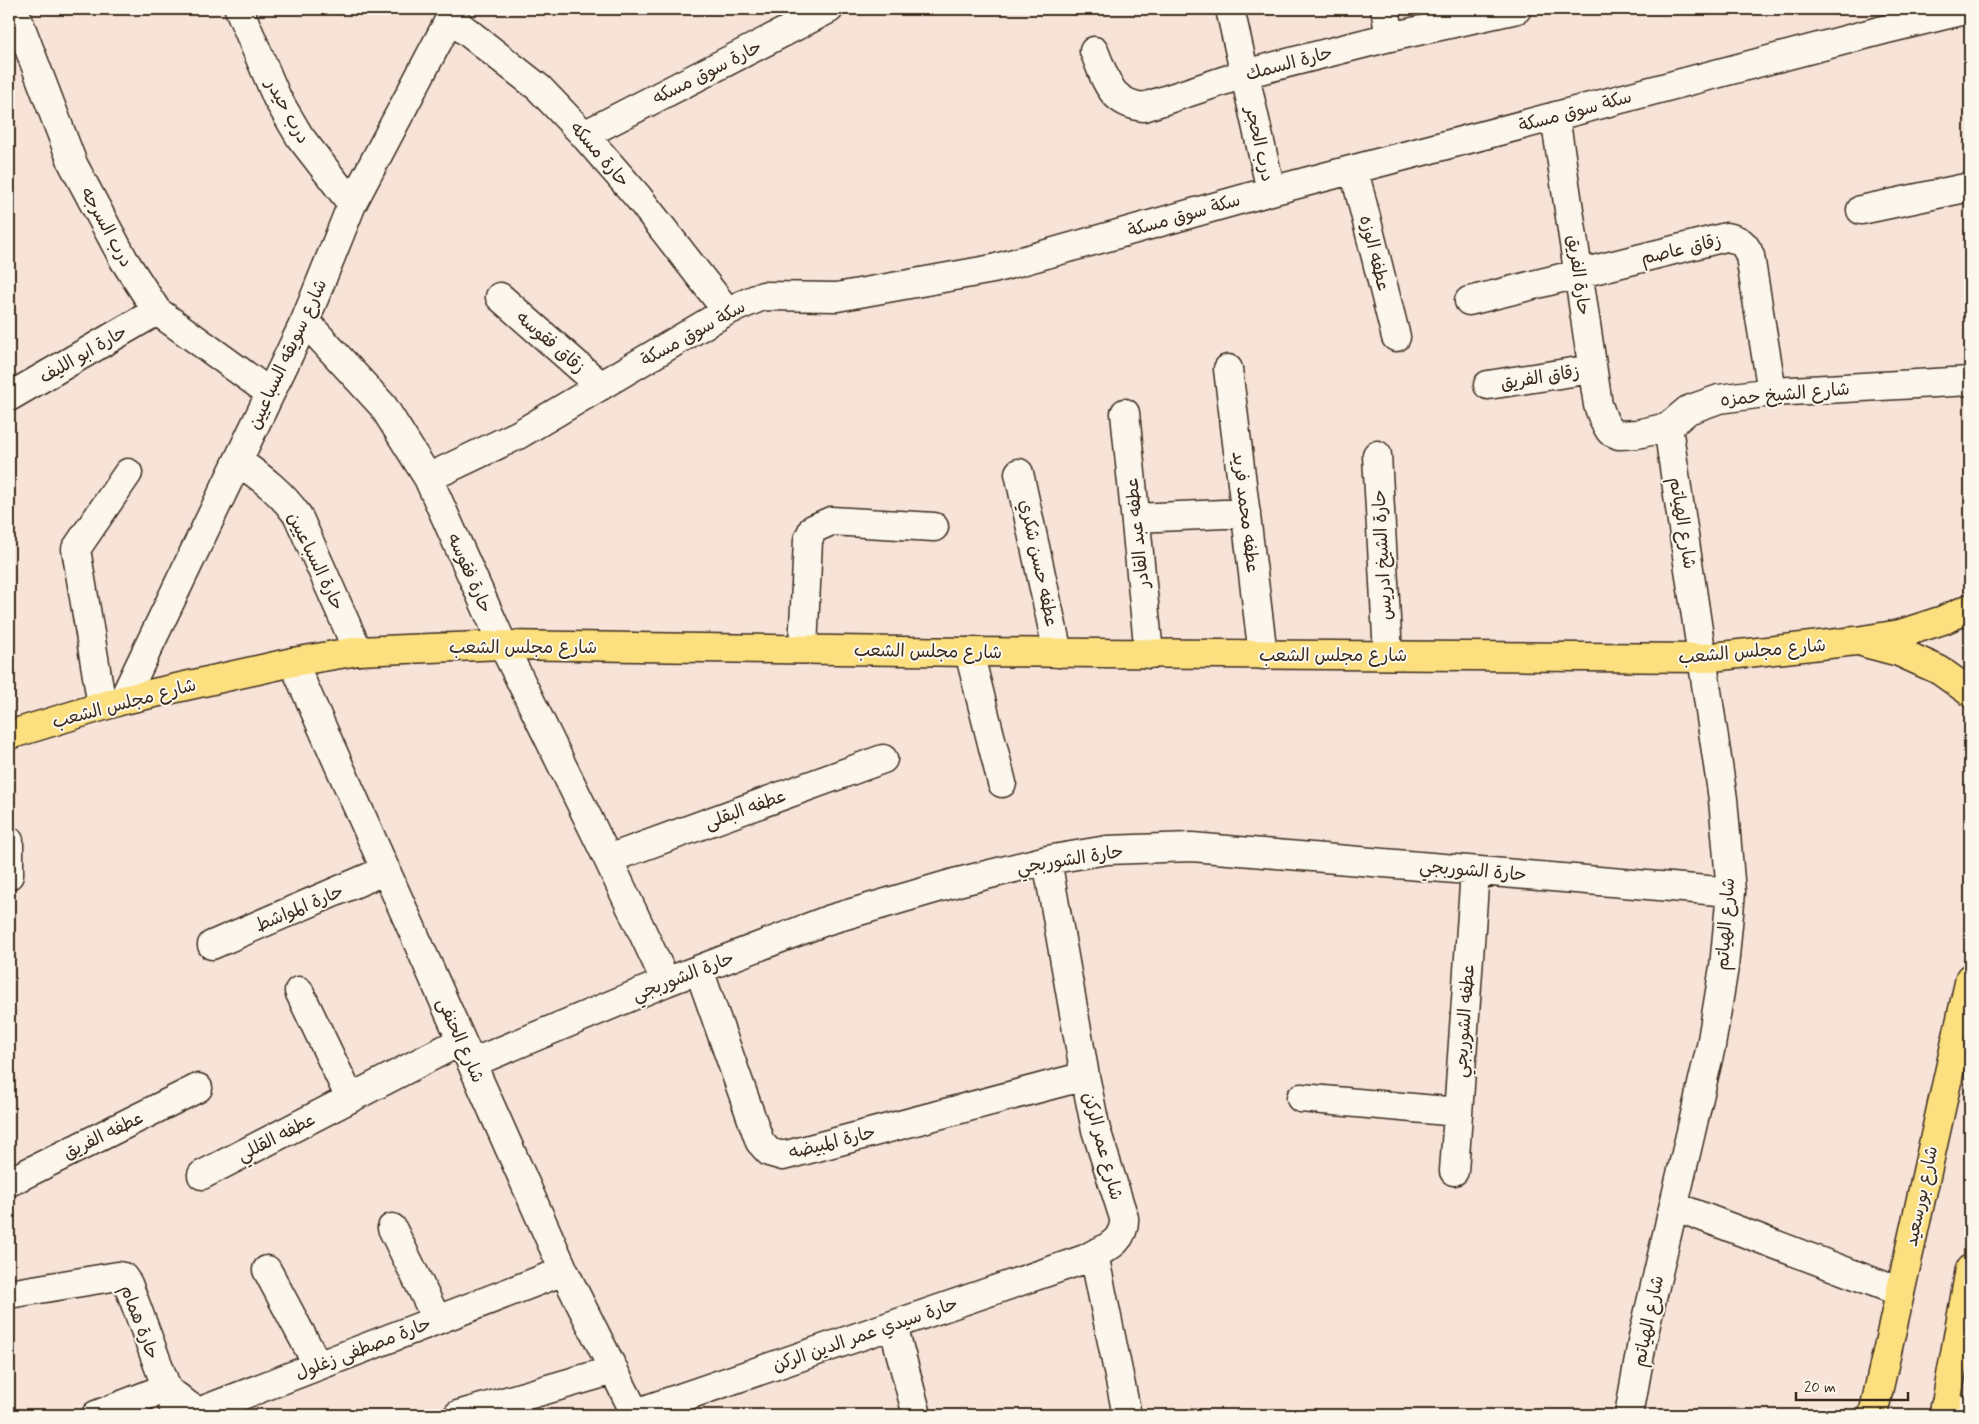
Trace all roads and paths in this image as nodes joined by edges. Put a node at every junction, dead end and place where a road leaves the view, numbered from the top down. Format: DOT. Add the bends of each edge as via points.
graph roads {
  1 [pos="14,9"];
  2 [pos="239,9"];
  3 [pos="829,9"];
  4 [pos="1230,9"];
  5 [pos="1385,9"];
  6 [pos="1517,9"];
  7 [pos="1970,9"];
  8 [pos="453,14"];
  9 [pos="1884,19"];
  10 [pos="1390,37"];
  11 [pos="1094,51"];
  12 [pos="1244,74"];
  13 [pos="1555,116"];
  14 [pos="584,135"];
  15 [pos="1354,170"];
  16 [pos="1970,188"];
  17 [pos="1271,191"];
  18 [pos="352,204"];
  19 [pos="1861,210"];
  20 [pos="1579,274"];
  21 [pos="500,297"];
  22 [pos="1469,301"];
  23 [pos="157,311"];
  24 [pos="727,311"];
  25 [pos="305,321"];
  26 [pos="1396,337"];
  27 [pos="1228,369"];
  28 [pos="1592,369"];
  29 [pos="1970,382"];
  30 [pos="1488,384"];
  31 [pos="601,386"];
  32 [pos="1772,392"];
  33 [pos="270,393"];
  34 [pos="9,397"];
  35 [pos="1125,413"];
  36 [pos="1668,427"];
  37 [pos="1610,431"];
  38 [pos="1377,455"];
  39 [pos="238,461"];
  40 [pos="128,473"];
  41 [pos="1019,473"];
  42 [pos="428,478"];
  43 [pos="1246,513"];
  44 [pos="1136,518"];
  45 [pos="934,528"];
  46 [pos="1970,608"];
  47 [pos="1856,641"];
  48 [pos="503,644"];
  49 [pos="804,649"];
  50 [pos="358,651"];
  51 [pos="969,652"];
  52 [pos="1058,653"];
  53 [pos="1149,654"];
  54 [pos="1263,655"];
  55 [pos="1388,655"];
  56 [pos="1704,658"];
  57 [pos="293,662"];
  58 [pos="1970,692"];
  59 [pos="112,703"];
  60 [pos="9,735"];
  61 [pos="883,759"];
  62 [pos="1002,783"];
  63 [pos="9,841"];
  64 [pos="608,859"];
  65 [pos="1047,860"];
  66 [pos="386,870"];
  67 [pos="1475,871"];
  68 [pos="9,875"];
  69 [pos="1731,892"];
  70 [pos="212,945"];
  71 [pos="699,970"];
  72 [pos="1970,978"];
  73 [pos="666,982"];
  74 [pos="299,991"];
  75 [pos="467,1052"];
  76 [pos="1085,1076"];
  77 [pos="198,1088"];
  78 [pos="350,1098"];
  79 [pos="1301,1098"];
  80 [pos="1458,1112"];
  81 [pos="1454,1171"];
  82 [pos="202,1175"];
  83 [pos="9,1182"];
  84 [pos="1674,1206"];
  85 [pos="392,1228"];
  86 [pos="1094,1254"];
  87 [pos="1970,1269"];
  88 [pos="267,1270"];
  89 [pos="564,1271"];
  90 [pos="1900,1292"];
  91 [pos="9,1294"];
  92 [pos="437,1320"];
  93 [pos="893,1325"];
  94 [pos="318,1366"];
  95 [pos="614,1370"];
  96 [pos="166,1391"];
  97 [pos="509,1408"];
  98 [pos="1953,1411"];
  99 [pos="636,1414"];
  100 [pos="96,1415"];
  101 [pos="177,1415"];
  102 [pos="458,1415"];
  103 [pos="917,1415"];
  104 [pos="1127,1415"];
  105 [pos="1629,1415"];
  106 [pos="1873,1415"];
  1 -- 23 [label="street, درب السرجه" via="73,164 124,260"];
  2 -- 18 [label="street, درب حيدر" via="286,114"];
  3 -- 14 [label="street, حارة سوق مسكه"];
  4 -- 12 [label="street, درب الحجر"];
  5 -- 10 [label="street"];
  6 -- 10 [label="street, حارة السمك"];
  7 -- 9 [label="street, سكة سوق مسكة"];
  8 -- 14 [label="street, حارة مسكه" via="539,88"];
  8 -- 18 [label="street, شارع سويقه السباعيين"];
  9 -- 13 [label="street, سكة سوق مسكة"];
  10 -- 12 [label="street, حارة السمك"];
  11 -- 12 [label="street, حارة السمك" via="1114,95 1129,105 1144,107"];
  12 -- 17 [label="street, درب الحجر"];
  13 -- 15 [label="street, سكة سوق مسكة"];
  13 -- 20 [label="street, حارة الفريق"];
  14 -- 24 [label="street, حارة مسكه" via="638,197"];
  15 -- 17 [label="street, سكة سوق مسكة"];
  15 -- 26 [label="street, عطفه الوزه"];
  16 -- 19 [label="street"];
  17 -- 24 [label="street, سكة سوق مسكة" via="993,269 836,297 763,296"];
  18 -- 25 [label="street, شارع سويقه السباعيين"];
  20 -- 22 [label="street, زقاق عاصم"];
  20 -- 28 [label="street, حارة الفريق"];
  20 -- 32 [label="street, زقاق عاصم" via="1726,237 1737,239 1746,246 1750,256"];
  21 -- 31 [label="street, زقاق فقوسه"];
  23 -- 33 [label="street, درب السرجه"];
  23 -- 34 [label="street, حارة ابو الليف"];
  24 -- 31 [label="street, سكة سوق مسكة"];
  25 -- 33 [label="street, شارع سويقه السباعيين"];
  25 -- 42 [label="street, حارة فقوسه" via="383,406"];
  27 -- 43 [label="street, عطفه محمد فريد"];
  28 -- 30 [label="street, زقاق الفريق"];
  28 -- 37 [label="street, حارة الفريق" via="1598,405"];
  29 -- 32 [label="street, شارع الشيخ حمزه"];
  31 -- 42 [label="street, سكة سوق مسكة" via="518,435"];
  32 -- 36 [label="street, شارع الشيخ حمزه" via="1719,399 1700,405 1688,410"];
  33 -- 39 [label="street, شارع سويقه السباعيين"];
  35 -- 44 [label="street, عطفه عبد القادر"];
  36 -- 37 [label="street, شارع الشيخ حمزه" via="1637,434"];
  36 -- 56 [label="street, شارع الهياتم"];
  38 -- 55 [label="street, حارة الشيخ ادريس"];
  39 -- 50 [label="street, حارة السباعيين" via="271,485 298,516"];
  39 -- 59 [label="street, شارع سويقه السباعيين"];
  40 -- 59 [label="street" via="76,550"];
  41 -- 52 [label="street, عطفه حسن شكري"];
  42 -- 48 [label="street, حارة فقوسه"];
  43 -- 44 [label="street"];
  43 -- 54 [label="street, عطفه محمد فريد"];
  44 -- 53 [label="street, عطفه عبد القادر"];
  45 -- 49 [label="street" via="831,522 813,529 808,540"];
  46 -- 47 [label="main road, شارع مجلس الشعب" via="1900,634"];
  47 -- 56 [label="main road, شارع مجلس الشعب"];
  47 -- 58 [label="main road, شارع مجلس الشعب" via="1899,652 1939,670"];
  48 -- 49 [label="main road, شارع مجلس الشعب"];
  48 -- 50 [label="main road, شارع مجلس الشعب"];
  48 -- 64 [label="street, حارة فقوسه"];
  49 -- 51 [label="main road, شارع مجلس الشعب"];
  50 -- 57 [label="main road, شارع مجلس الشعب"];
  51 -- 52 [label="main road, شارع مجلس الشعب"];
  51 -- 62 [label="street"];
  52 -- 53 [label="main road, شارع مجلس الشعب"];
  53 -- 54 [label="main road, شارع مجلس الشعب"];
  54 -- 55 [label="main road, شارع مجلس الشعب"];
  55 -- 56 [label="main road, شارع مجلس الشعب"];
  56 -- 69 [label="street, شارع الهياتم" via="1724,799"];
  57 -- 59 [label="main road, شارع مجلس الشعب"];
  57 -- 66 [label="street, شارع الحنفى"];
  59 -- 60 [label="main road, شارع مجلس الشعب"];
  61 -- 64 [label="street, عطفه البقلى"];
  63 -- 68 [label="street"];
  64 -- 73 [label="street, حارة فقوسه"];
  65 -- 67 [label="street, حارة الشوربجي" via="1107,850 1192,847"];
  65 -- 71 [label="street, حارة الشوربجي" via="828,920"];
  65 -- 76 [label="street, شارع عمر الركن"];
  66 -- 70 [label="street, حارة المواشط"];
  66 -- 75 [label="street, شارع الحنفى"];
  67 -- 69 [label="street, حارة الشوربجي"];
  67 -- 80 [label="street, عطفه الشوربجي"];
  69 -- 84 [label="street, شارع الهياتم" via="1724,967 1711,1046"];
  71 -- 73 [label="street, حارة الشوربجي"];
  71 -- 76 [label="street, حارة المبيضه" via="760,1142 769,1152 783,1156"];
  72 -- 90 [label="main road, شارع بورسعيد"];
  73 -- 75 [label="street, حارة الشوربجي"];
  74 -- 78 [label="street"];
  75 -- 78 [label="street, عطفه القللي"];
  75 -- 89 [label="street, شارع الحنفى"];
  76 -- 86 [label="street, شارع عمر الركن" via="1096,1130 1125,1227 1120,1238 1107,1249"];
  77 -- 83 [label="street, عطفه الفريق"];
  78 -- 82 [label="street, عطفه القللي"];
  79 -- 80 [label="street"];
  80 -- 81 [label="street, عطفه الشوربجي"];
  84 -- 90 [label="street"];
  84 -- 105 [label="street, شارع الهياتم" via="1643,1337"];
  85 -- 92 [label="street"];
  86 -- 93 [label="street, حارة سيدي عمر الدين الركن"];
  86 -- 104 [label="street"];
  87 -- 98 [label="main road"];
  88 -- 94 [label="street"];
  89 -- 92 [label="street, حارة مصطفى زغلول"];
  89 -- 95 [label="street, شارع الحنفى"];
  90 -- 106 [label="main road, شارع بورسعيد"];
  91 -- 96 [label="street, حارة همام" via="123,1277"];
  92 -- 94 [label="street, حارة مصطفى زغلول"];
  93 -- 99 [label="street, حارة سيدي عمر الدين الركن"];
  93 -- 103 [label="street"];
  94 -- 96 [label="street, حارة مصطفى زغلول" via="201,1411"];
  95 -- 97 [label="street"];
  95 -- 99 [label="street, شارع الحنفى"];
  96 -- 100 [label="street" via="158,1391"];
  96 -- 101 [label="street"];
  97 -- 102 [label="street"];
}
